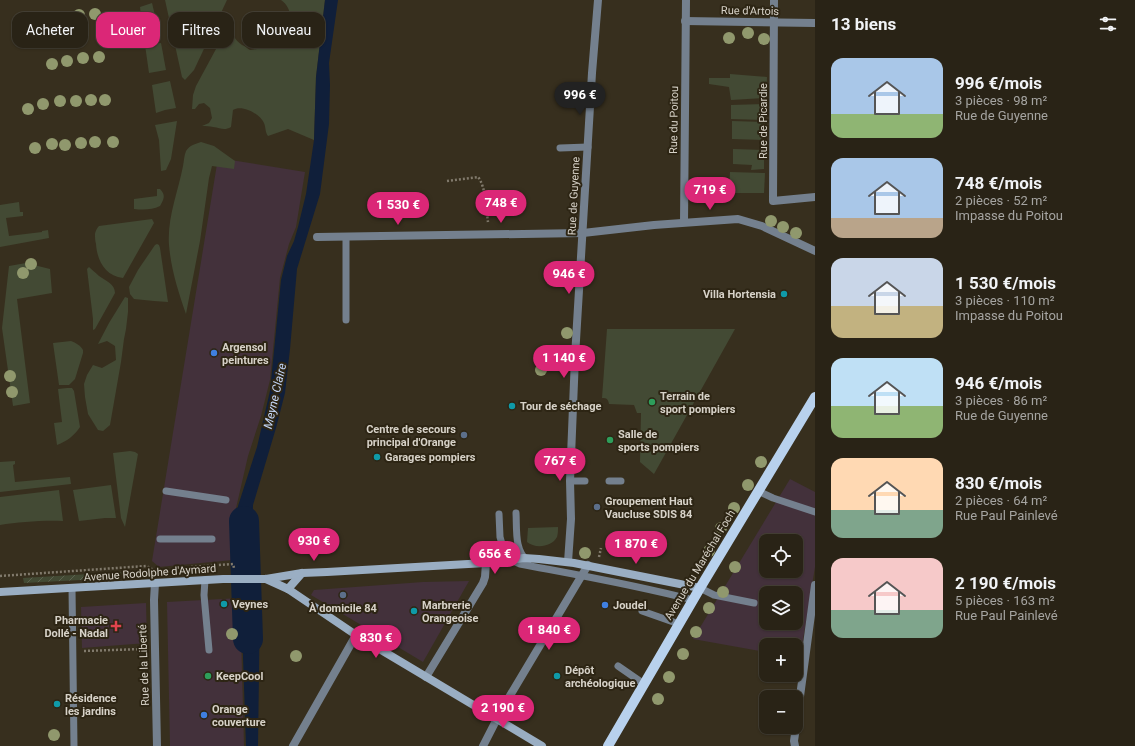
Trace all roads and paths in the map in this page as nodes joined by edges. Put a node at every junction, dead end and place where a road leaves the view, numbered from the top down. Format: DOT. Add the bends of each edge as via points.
graph roads {
  1 [pos="598,0"];
  2 [pos="686,0"];
  3 [pos="774,0"];
  4 [pos="686,21"];
  5 [pos="774,23"];
  6 [pos="815,23"];
  7 [pos="588,147"];
  8 [pos="560,148"];
  9 [pos="447,181"];
  10 [pos="815,197"];
  11 [pos="684,222"];
  12 [pos="583,233"];
  13 [pos="489,235"];
  14 [pos="346,236"];
  15 [pos="317,237"];
  16 [pos="815,251"];
  17 [pos="346,320"];
  18 [pos="815,397"];
  19 [pos="570,481"];
  20 [pos="585,481"];
  21 [pos="609,481"];
  22 [pos="621,481"];
  23 [pos="166,491"];
  24 [pos="758,491"];
  25 [pos="226,500"];
  26 [pos="815,512"];
  27 [pos="516,513"];
  28 [pos="499,514"];
  29 [pos="160,539"];
  30 [pos="212,539"];
  31 [pos="601,548"];
  32 [pos="524,558"];
  33 [pos="510,560"];
  34 [pos="599,560"];
  35 [pos="568,562"];
  36 [pos="486,563"];
  37 [pos="233,564"];
  38 [pos="588,566"];
  39 [pos="536,567"];
  40 [pos="185,568"];
  41 [pos="155,571"];
  42 [pos="302,573"];
  43 [pos="0,576"];
  44 [pos="582,576"];
  45 [pos="266,579"];
  46 [pos="204,580"];
  47 [pos="155,583"];
  48 [pos="815,584"];
  49 [pos="72,588"];
  50 [pos="700,588"];
  51 [pos="288,589"];
  52 [pos="0,592"];
  53 [pos="693,600"];
  54 [pos="754,603"];
  55 [pos="642,611"];
  56 [pos="679,624"];
  57 [pos="356,635"];
  58 [pos="155,649"];
  59 [pos="209,650"];
  60 [pos="73,652"];
  61 [pos="618,666"];
  62 [pos="426,677"];
  63 [pos="644,684"];
  64 [pos="801,690"];
  65 [pos="497,720"];
  66 [pos="795,734"];
  67 [pos="74,746"];
  68 [pos="158,746"];
  69 [pos="292,746"];
  70 [pos="483,746"];
  71 [pos="542,746"];
  72 [pos="608,746"];
  73 [pos="795,746"];
  1 -- 7 [label="street, Rue de Guyenne"];
  2 -- 4 [label="street, Rue du Poitou"];
  3 -- 5 [label="street, Rue de Picardie"];
  4 -- 5 [label="street, Rue d'Artois"];
  4 -- 11 [label="street, Rue du Poitou"];
  5 -- 6 [label="street, Rue d'Artois"];
  5 -- 10 [label="street, Rue de Picardie" via="773,201"];
  7 -- 8 [label="lane"];
  7 -- 12 [label="street, Rue de Guyenne"];
  9 -- 13 [label="path" via="478,177 483,187"];
  11 -- 12 [label="street"];
  11 -- 16 [label="street" via="738,219 762,226"];
  12 -- 13 [label="street"];
  12 -- 19 [label="street, Rue de Guyenne"];
  13 -- 14 [label="street"];
  14 -- 15 [label="street"];
  14 -- 17 [label="lane"];
  18 -- 24 [label="main road, Avenue du Maréchal Foch"];
  19 -- 20 [label="lane"];
  19 -- 35 [label="street, Rue de Guyenne"];
  21 -- 22 [label="lane"];
  23 -- 25 [label="lane"];
  24 -- 26 [label="lane"];
  24 -- 50 [label="main road, Avenue du Maréchal Foch"];
  27 -- 32 [label="lane" via="519,550"];
  28 -- 33 [label="lane" via="500,537"];
  29 -- 30 [label="lane"];
  31 -- 34 [label="path"];
  32 -- 33 [label="street, Avenue Rodolphe d'Aymard"];
  32 -- 35 [label="street, Avenue Rodolphe d'Aymard"];
  32 -- 39 [label="lane"];
  33 -- 36 [label="street, Avenue Rodolphe d'Aymard"];
  33 -- 39 [label="lane"];
  35 -- 38 [label="street, Avenue Rodolphe d'Aymard"];
  36 -- 42 [label="street, Avenue Rodolphe d'Aymard"];
  36 -- 62 [label="street" via="483,583"];
  37 -- 40 [label="path"];
  38 -- 44 [label="street"];
  38 -- 50 [label="street, Avenue Rodolphe d'Aymard"];
  39 -- 44 [label="lane"];
  41 -- 43 [label="path" via="146,566"];
  42 -- 45 [label="street, Avenue Rodolphe d'Aymard"];
  42 -- 51 [label="street"];
  44 -- 53 [label="lane"];
  44 -- 65 [label="street"];
  45 -- 46 [label="street, Avenue Rodolphe d'Aymard"];
  45 -- 51 [label="street"];
  46 -- 47 [label="street, Avenue Rodolphe d'Aymard"];
  46 -- 59 [label="lane"];
  47 -- 49 [label="street, Avenue Rodolphe d'Aymard"];
  47 -- 58 [label="street, Rue de la Liberté"];
  48 -- 64 [label="street"];
  49 -- 52 [label="street, Avenue Rodolphe d'Aymard"];
  49 -- 60 [label="lane"];
  50 -- 53 [label="main road, Avenue du Maréchal Foch"];
  50 -- 54 [label="lane" via="714,595"];
  51 -- 57 [label="street"];
  53 -- 56 [label="main road, Avenue du Maréchal Foch"];
  55 -- 56 [label="lane"];
  56 -- 63 [label="main road, Avenue du Maréchal Foch"];
  57 -- 62 [label="street"];
  57 -- 69 [label="street"];
  58 -- 60 [label="path"];
  58 -- 68 [label="street, Rue de la Liberté"];
  60 -- 67 [label="lane"];
  61 -- 63 [label="lane"];
  62 -- 65 [label="street"];
  63 -- 72 [label="main road, Avenue du Maréchal Foch"];
  65 -- 70 [label="street"];
  65 -- 71 [label="street"];
  66 -- 73 [label="street"];
}
